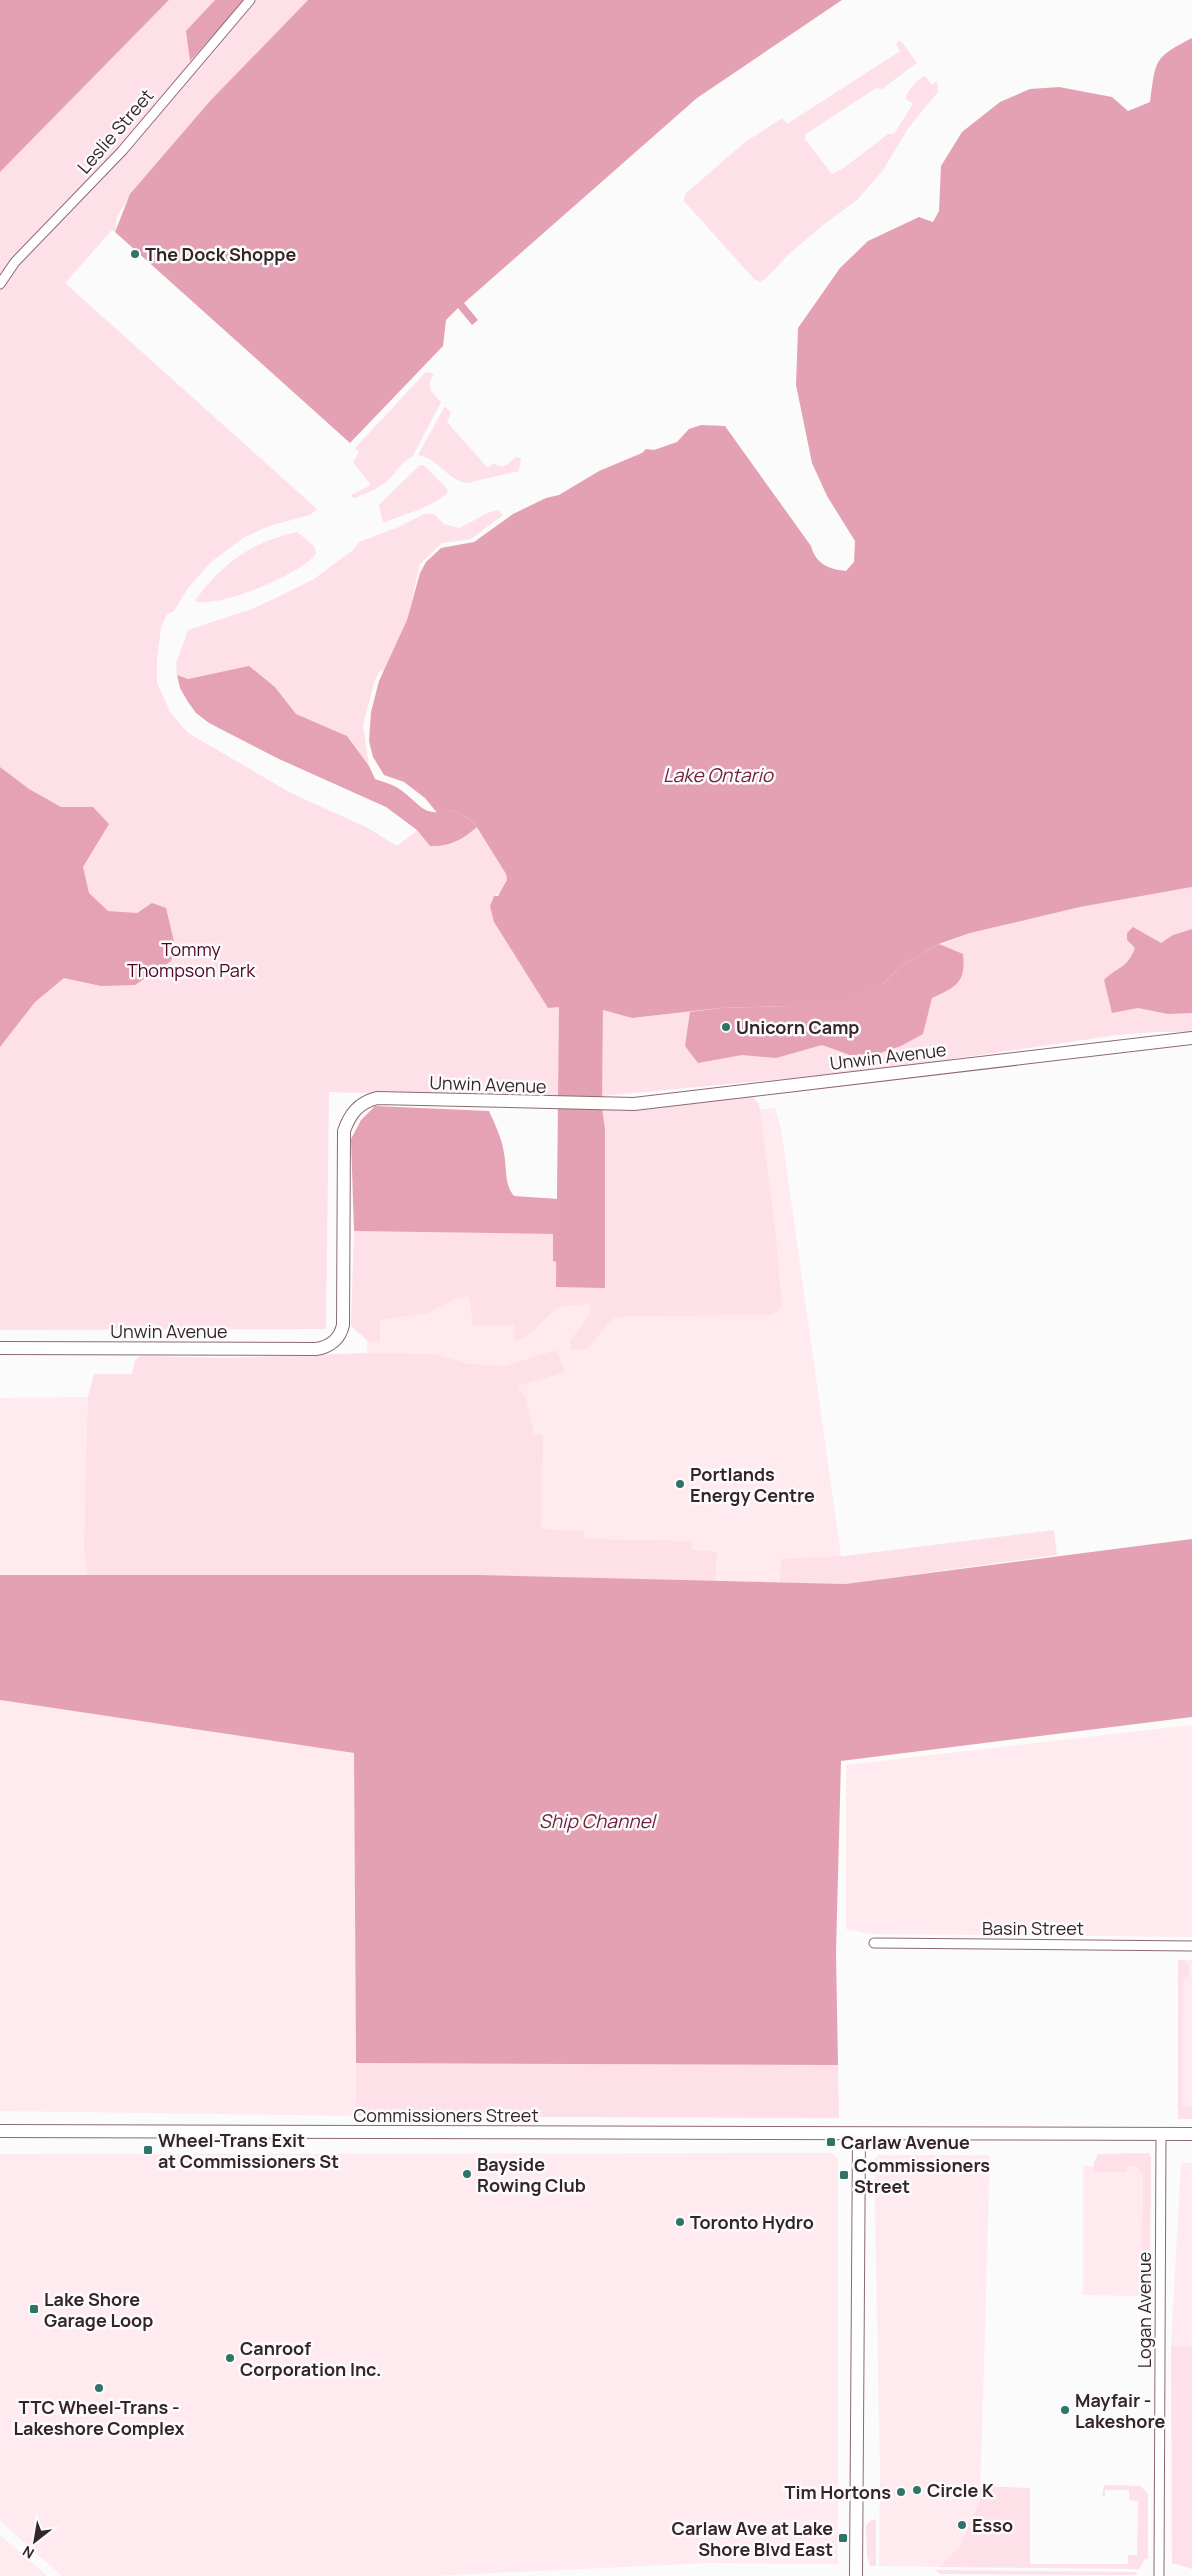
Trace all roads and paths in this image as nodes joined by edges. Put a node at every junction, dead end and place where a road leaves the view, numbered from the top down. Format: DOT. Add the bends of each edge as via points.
graph roads {
  1 [pos="250,0"];
  2 [pos="0,281"];
  3 [pos="1192,1038"];
  4 [pos="0,1348"];
  5 [pos="874,1943"];
  6 [pos="1192,1946"];
  7 [pos="0,2131"];
  8 [pos="1161,2133"];
  9 [pos="859,2134"];
  10 [pos="1192,2134"];
  11 [pos="856,2576"];
  12 [pos="1159,2576"];
  1 -- 2 [label="street, Leslie Street" via="122,150"];
  3 -- 4 [label="street, Unwin Avenue" via="634,1104 377,1098 362,1104 352,1113 344,1132 343,1325 336,1340 316,1349"];
  5 -- 6 [label="street, Basin Street"];
  7 -- 9 [label="street, Commissioners Street"];
  8 -- 9 [label="street, Commissioners Street"];
  8 -- 10 [label="street, Commissioners Street"];
  8 -- 12 [label="street, Logan Avenue"];
  9 -- 11 [label="street"];
}
